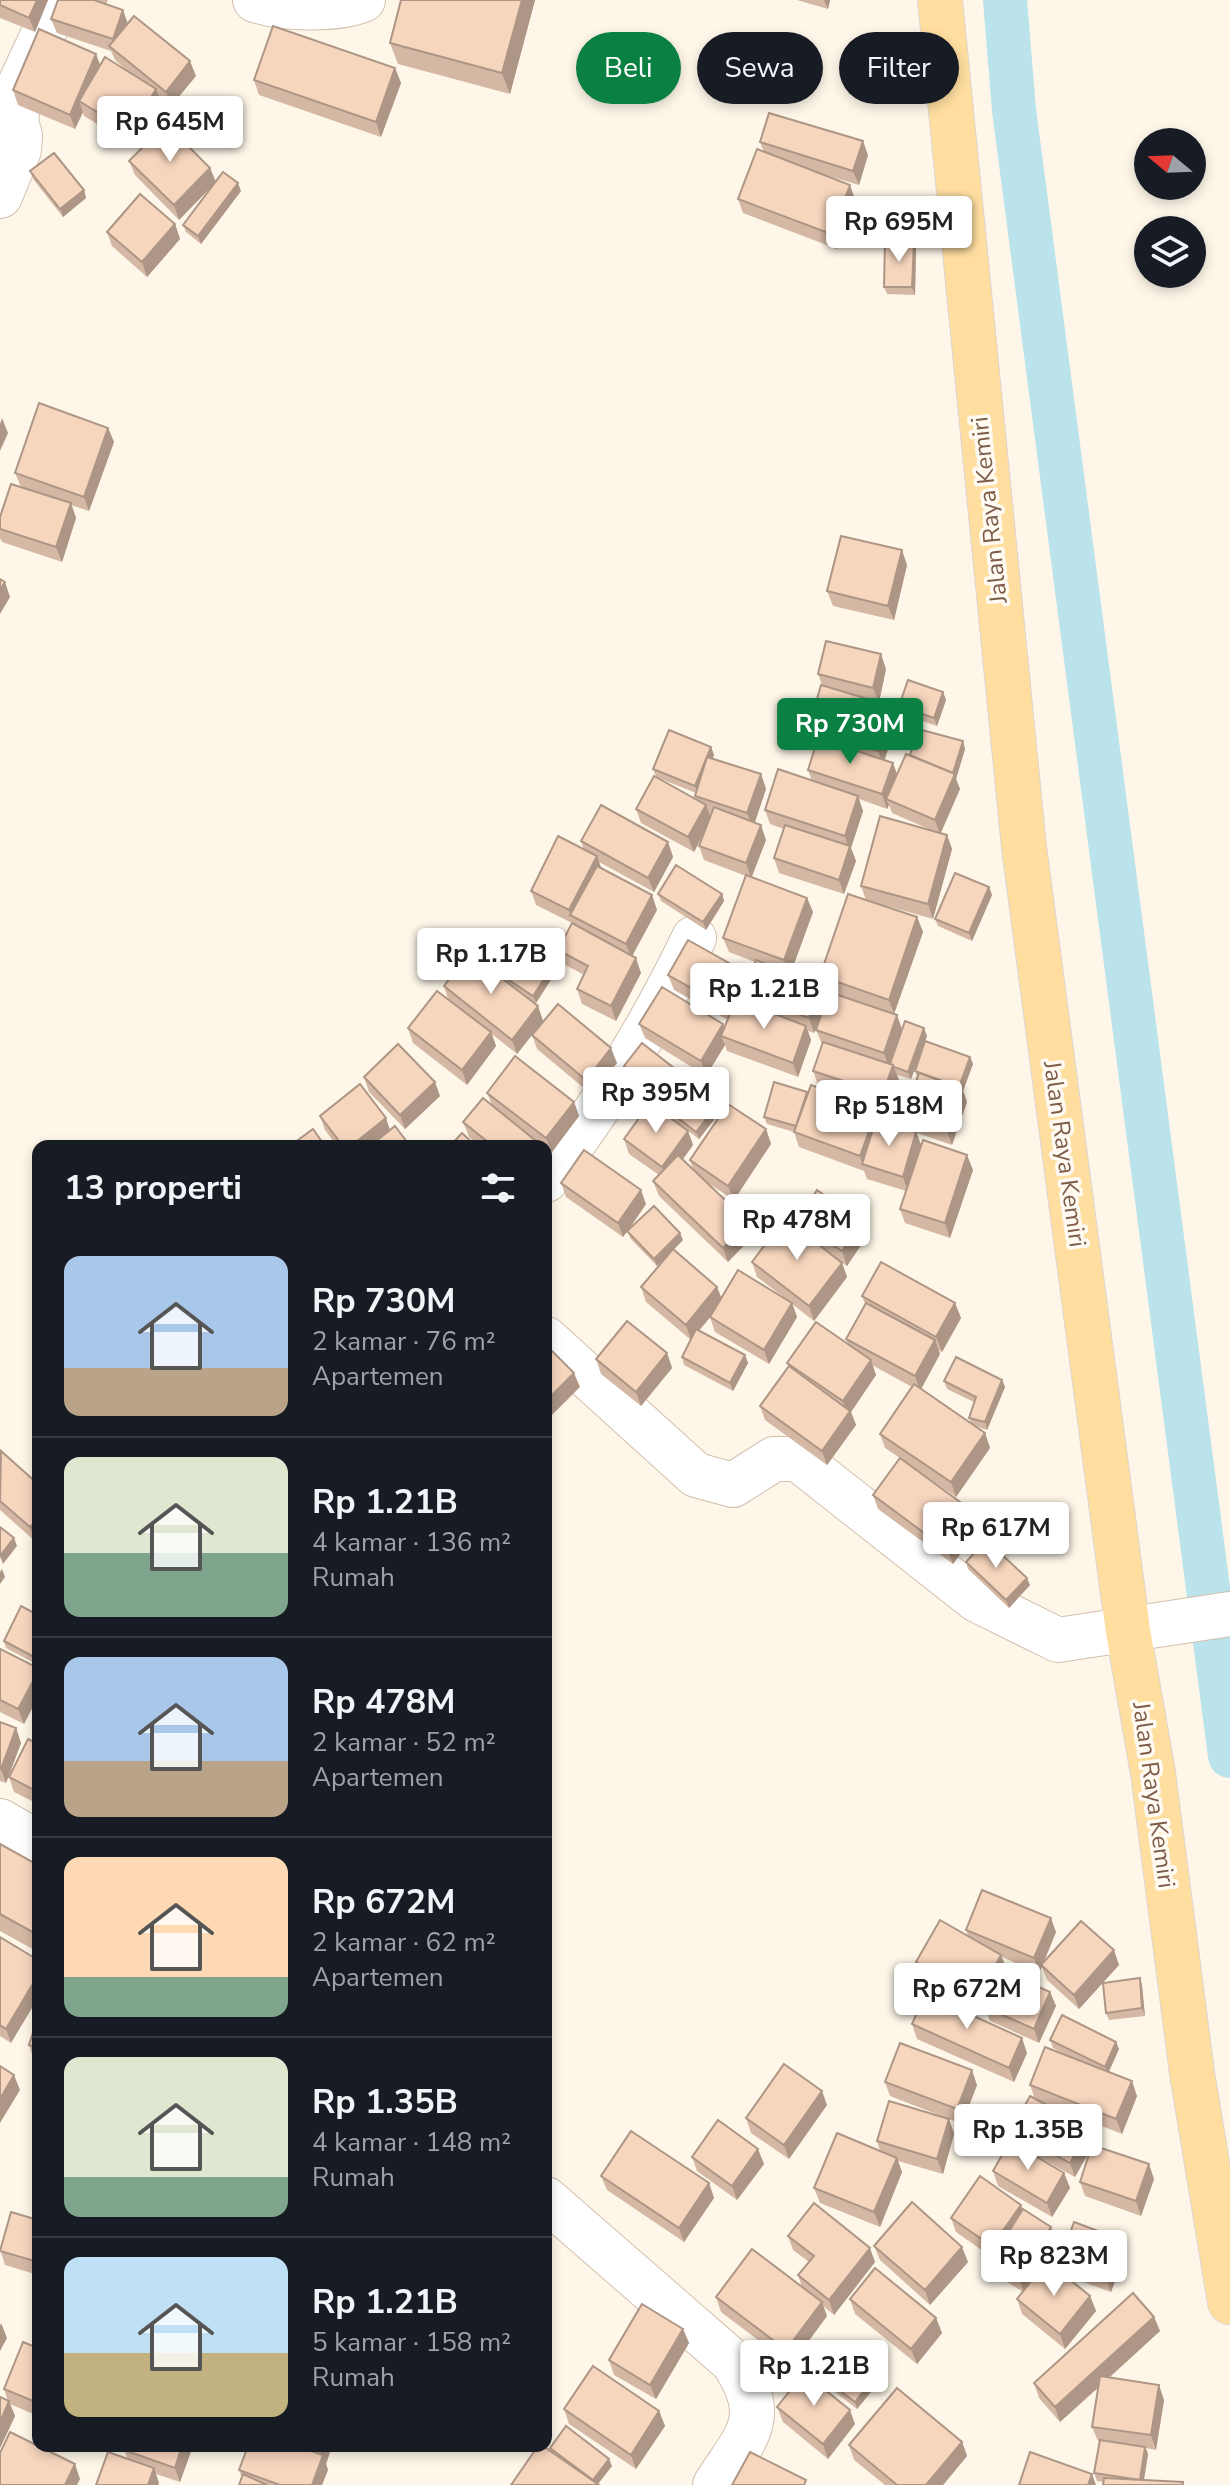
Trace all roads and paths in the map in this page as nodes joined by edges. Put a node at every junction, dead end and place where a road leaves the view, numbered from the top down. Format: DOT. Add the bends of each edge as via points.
graph roads {
  1 [pos="59,0"];
  2 [pos="255,0"];
  3 [pos="363,0"];
  4 [pos="940,0"];
  5 [pos="0,196"];
  6 [pos="694,938"];
  7 [pos="552,1172"];
  8 [pos="552,1344"];
  9 [pos="1230,1614"];
  10 [pos="1128,1631"];
  11 [pos="0,1821"];
  12 [pos="32,1840"];
  13 [pos="552,2204"];
  14 [pos="1230,2302"];
  15 [pos="715,2485"];
  1 -- 5 [label="street" via="20,84 19,150"];
  2 -- 3 [label="street" via="296,7"];
  4 -- 10 [label="main road, Jalan Raya Kemiri" via="1024,847"];
  6 -- 7 [label="street" via="639,1042"];
  8 -- 10 [label="street" via="696,1475 733,1485 774,1459 798,1459 977,1600 1058,1640"];
  9 -- 10 [label="street"];
  10 -- 14 [label="main road, Jalan Raya Kemiri"];
  11 -- 12 [label="street"];
  13 -- 15 [label="street" via="733,2362 748,2385 753,2403 749,2430"];
}
